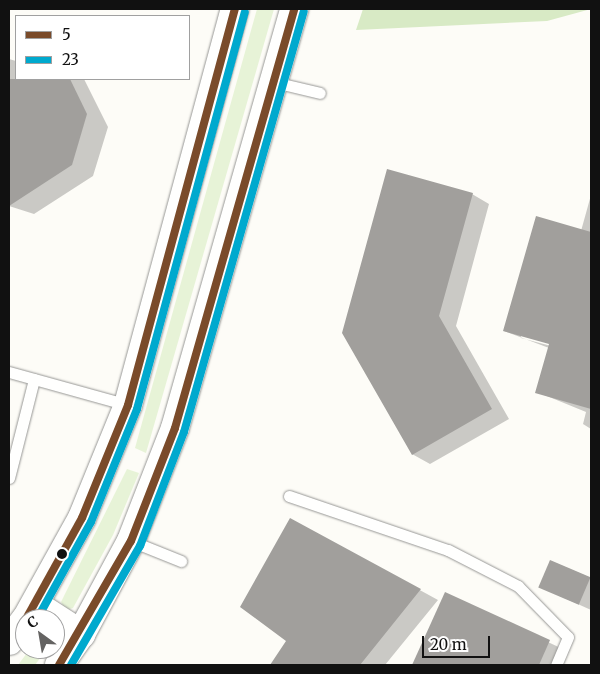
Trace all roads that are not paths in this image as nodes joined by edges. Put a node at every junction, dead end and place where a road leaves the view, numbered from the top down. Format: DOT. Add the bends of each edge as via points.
graph roads {
  1 [pos="235,9"];
  2 [pos="294,9"];
  3 [pos="274,82"];
  4 [pos="320,93"];
  5 [pos="9,372"];
  6 [pos="34,379"];
  7 [pos="128,405"];
  8 [pos="9,478"];
  9 [pos="289,496"];
  10 [pos="131,541"];
  11 [pos="181,561"];
  12 [pos="32,609"];
  13 [pos="65,628"];
  14 [pos="81,634"];
  15 [pos="63,664"];
  16 [pos="556,665"];
  1 -- 7 [label="street"];
  2 -- 3 [label="street"];
  3 -- 4 [label="lane"];
  3 -- 10 [label="street" via="175,428"];
  5 -- 6 [label="lane"];
  6 -- 7 [label="lane"];
  6 -- 8 [label="lane"];
  7 -- 12 [label="street" via="82,518"];
  9 -- 16 [label="lane" via="448,550 518,586 568,637"];
  10 -- 11 [label="lane"];
  10 -- 14 [label="street"];
  13 -- 14 [label="street"];
  14 -- 15 [label="street"];
}
